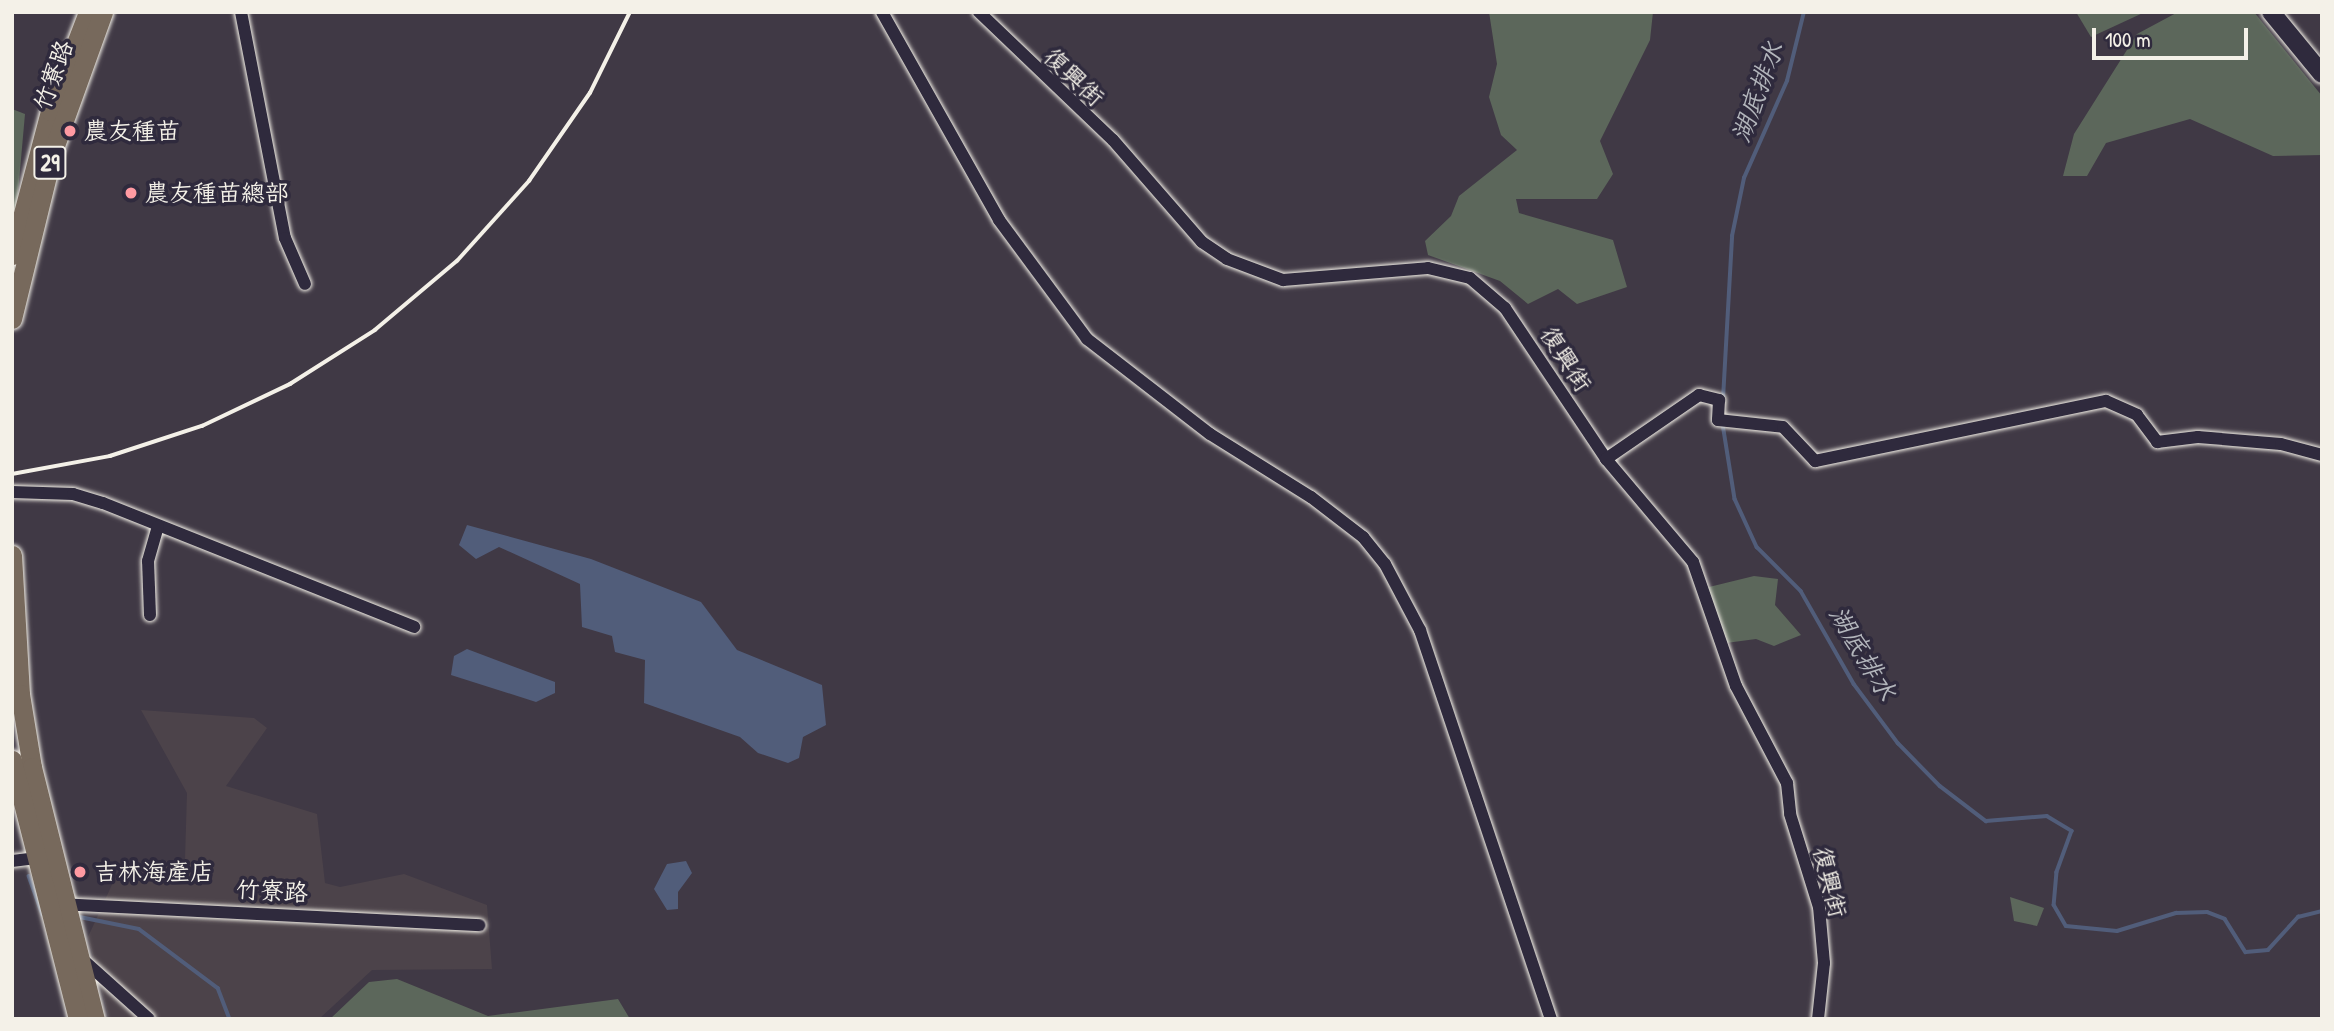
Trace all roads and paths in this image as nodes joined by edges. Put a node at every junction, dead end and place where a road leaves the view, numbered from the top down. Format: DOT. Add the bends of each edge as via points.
graph roads {
  1 [pos="88,12"];
  2 [pos="103,12"];
  3 [pos="241,12"];
  4 [pos="882,12"];
  5 [pos="979,12"];
  6 [pos="2271,12"];
  7 [pos="2322,74"];
  8 [pos="12,255"];
  9 [pos="306,284"];
  10 [pos="12,319"];
  11 [pos="2322,455"];
  12 [pos="1606,459"];
  13 [pos="12,492"];
  14 [pos="158,526"];
  15 [pos="12,555"];
  16 [pos="150,615"];
  17 [pos="414,627"];
  18 [pos="12,760"];
  19 [pos="43,857"];
  20 [pos="12,861"];
  21 [pos="56,907"];
  22 [pos="479,925"];
  23 [pos="70,958"];
  24 [pos="78,1019"];
  25 [pos="95,1019"];
  26 [pos="149,1019"];
  27 [pos="1550,1019"];
  28 [pos="1818,1019"];
  1 -- 8 [label="main road, 竹寮路 / 29" via="50,111"];
  2 -- 10 [label="main road, 竹寮路 / 29" via="52,151"];
  3 -- 9 [label="street" via="285,238"];
  4 -- 27 [label="street" via="999,220 1087,339 1210,435 1321,505 1385,564 1420,630"];
  5 -- 12 [label="street, 復興街" via="1113,140 1202,242 1251,272 1283,279 1428,268 1470,278 1533,343"];
  6 -- 7 [label="street"];
  11 -- 12 [label="street" via="2225,439 2157,442 2137,415 2106,401 1815,461 1783,427 1718,420 1718,400 1699,395"];
  12 -- 28 [label="street, 復興街" via="1693,562 1736,686 1787,783 1790,814 1819,907 1824,963"];
  13 -- 14 [label="street" via="73,494"];
  14 -- 16 [label="street" via="148,561"];
  14 -- 17 [label="street"];
  15 -- 19 [label="main road" via="20,694"];
  18 -- 19 [label="main road"];
  19 -- 20 [label="street"];
  19 -- 21 [label="main road"];
  21 -- 22 [label="street, 竹寮路"];
  21 -- 23 [label="main road"];
  23 -- 24 [label="main road"];
  23 -- 25 [label="main road"];
  23 -- 26 [label="street"];
}
